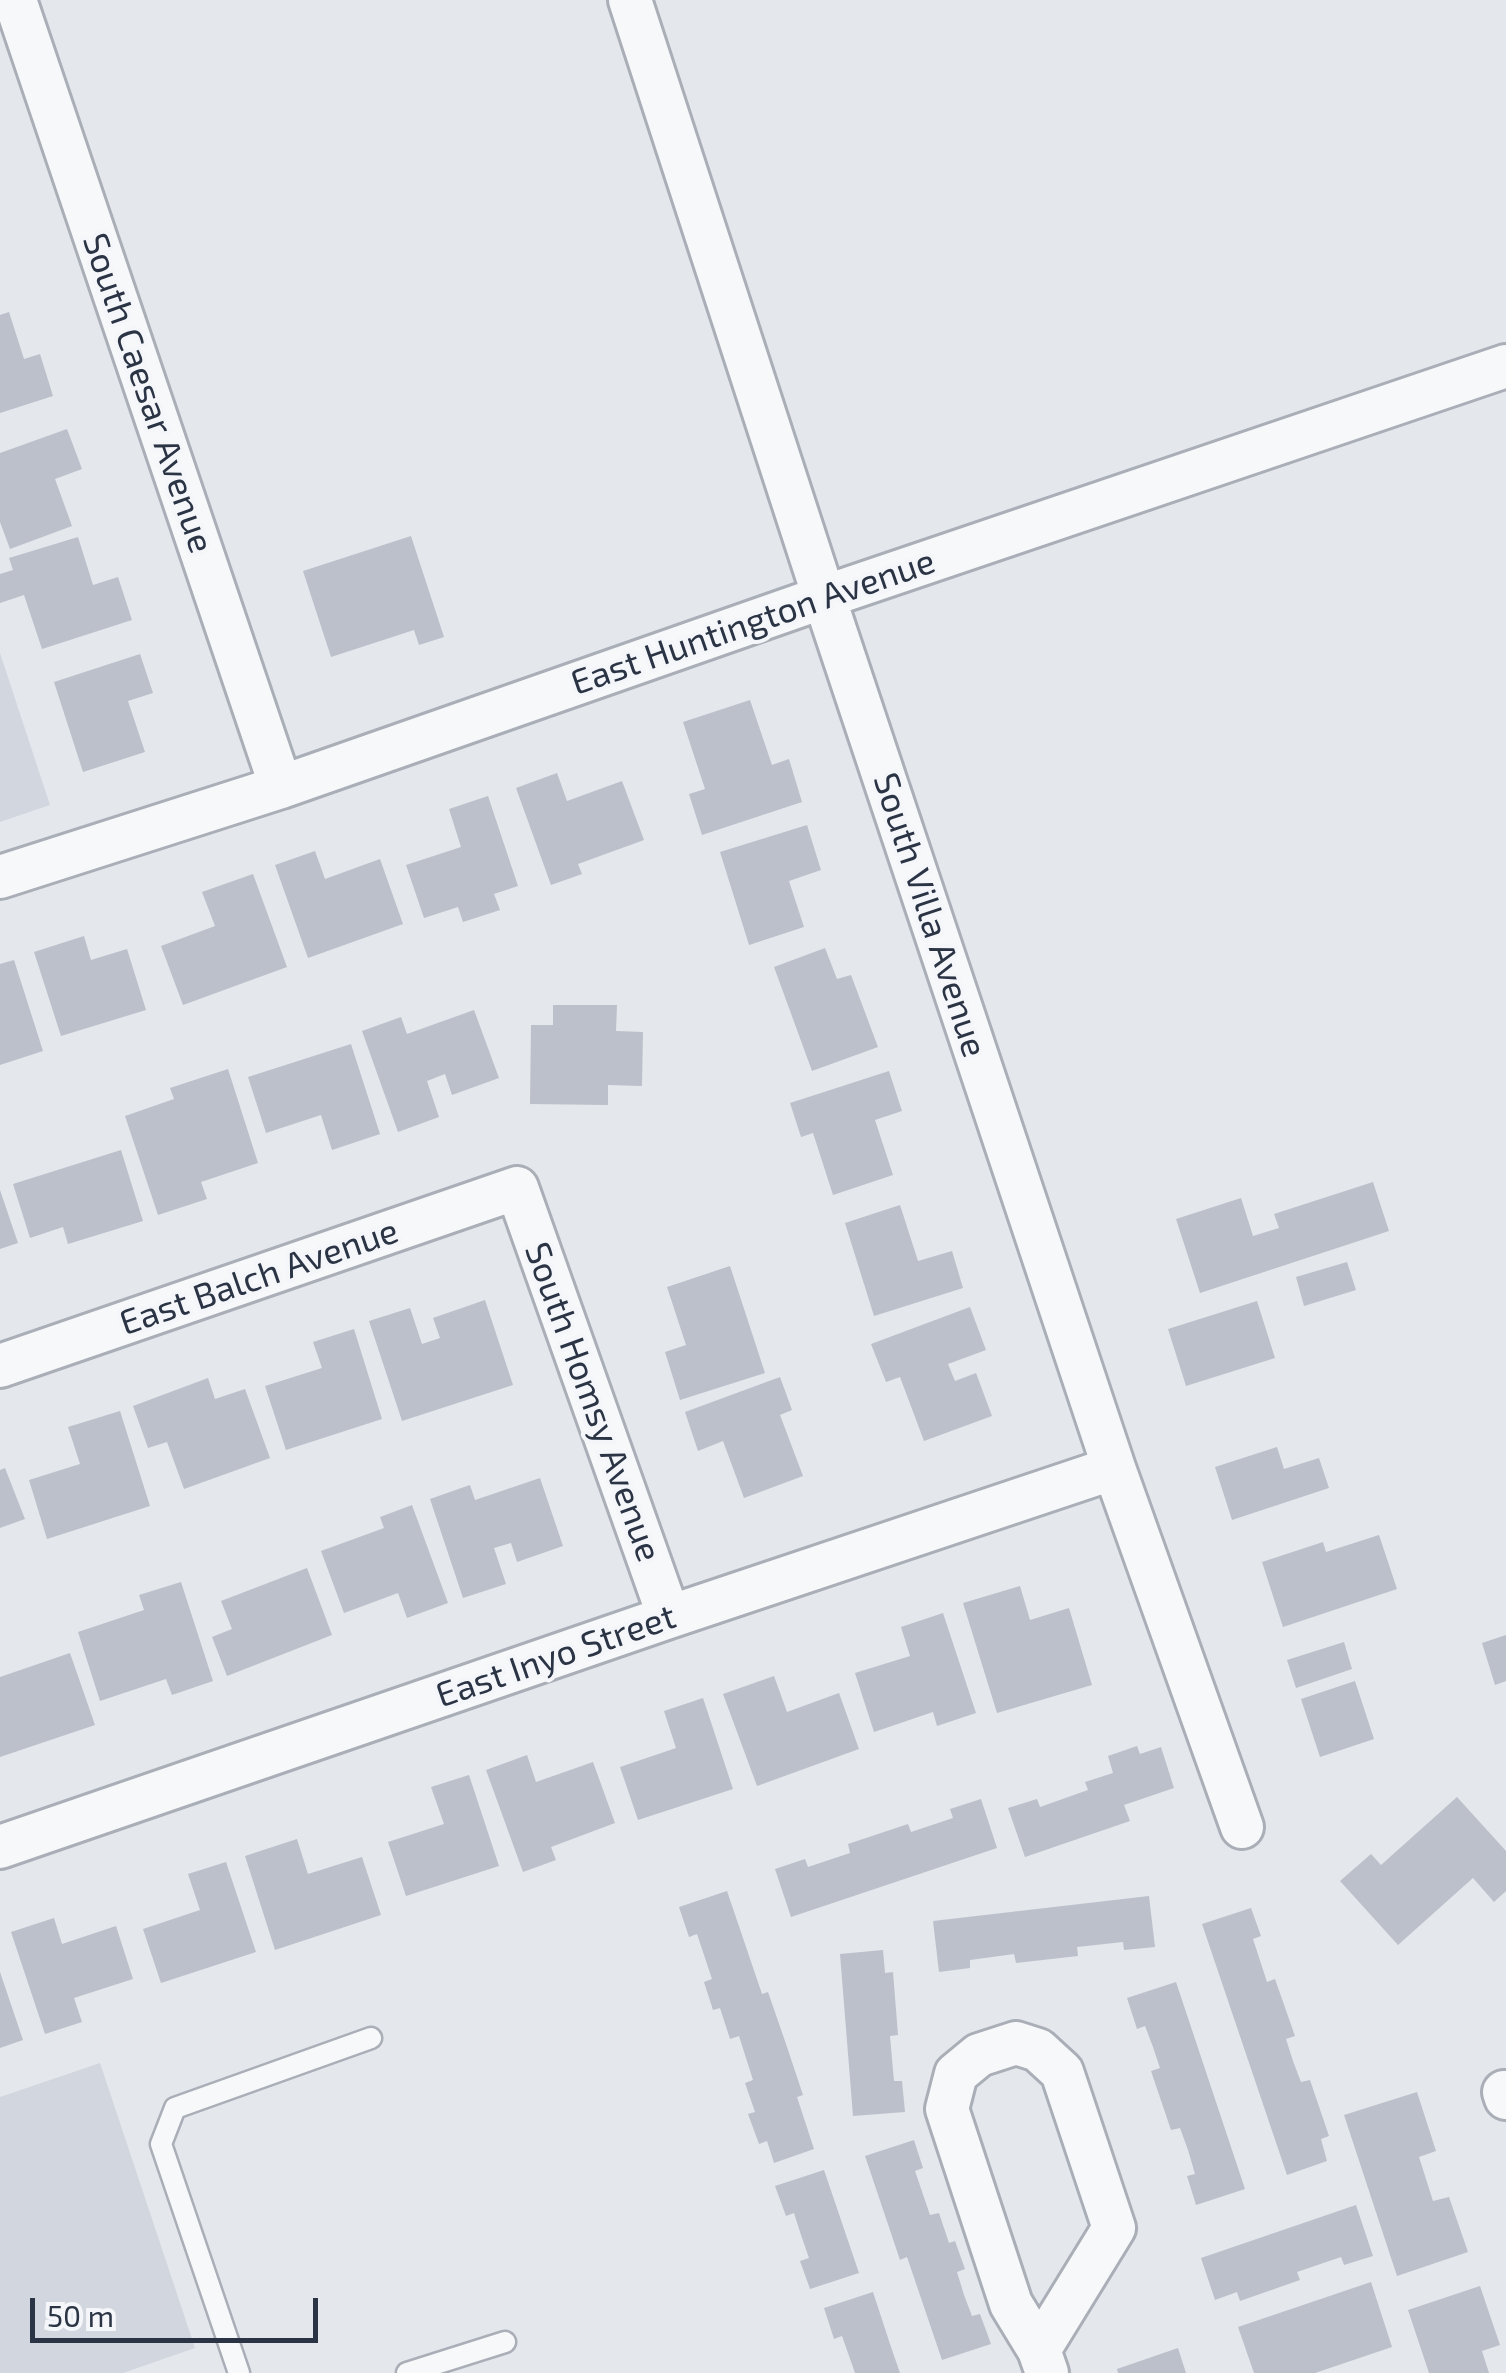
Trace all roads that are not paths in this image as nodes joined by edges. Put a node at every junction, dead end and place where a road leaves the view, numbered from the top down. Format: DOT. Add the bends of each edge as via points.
graph roads {
  1 [pos="15,0"];
  2 [pos="630,0"];
  3 [pos="1506,366"];
  4 [pos="824,597"];
  5 [pos="282,787"];
  6 [pos="0,877"];
  7 [pos="517,1188"];
  8 [pos="0,1366"];
  9 [pos="1114,1468"];
  10 [pos="669,1617"];
  11 [pos="1242,1827"];
  12 [pos="0,1847"];
  13 [pos="371,2038"];
  14 [pos="505,2342"];
  15 [pos="1043,2362"];
  16 [pos="238,2373"];
  17 [pos="408,2373"];
  1 -- 5 [label="street, South Caesar Avenue"];
  2 -- 4 [label="street, South Villa Avenue"];
  3 -- 4 [label="street, East Huntington Avenue"];
  4 -- 5 [label="street, East Huntington Avenue"];
  4 -- 9 [label="street, South Villa Avenue"];
  5 -- 6 [label="street, East Huntington Avenue"];
  7 -- 8 [label="street, East Balch Avenue"];
  7 -- 10 [label="street, South Homsy Avenue"];
  9 -- 10 [label="street, East Inyo Street"];
  9 -- 11 [label="street, South Villa Avenue"];
  10 -- 12 [label="street, East Inyo Street"];
  13 -- 16 [label="lane" via="174,2108 161,2144"];
  14 -- 17 [label="lane"];
  15 -- 15 [label="street" via="1011,2304 947,2109 956,2074 979,2055 1016,2042 1038,2050 1062,2072 1114,2228"];
}
